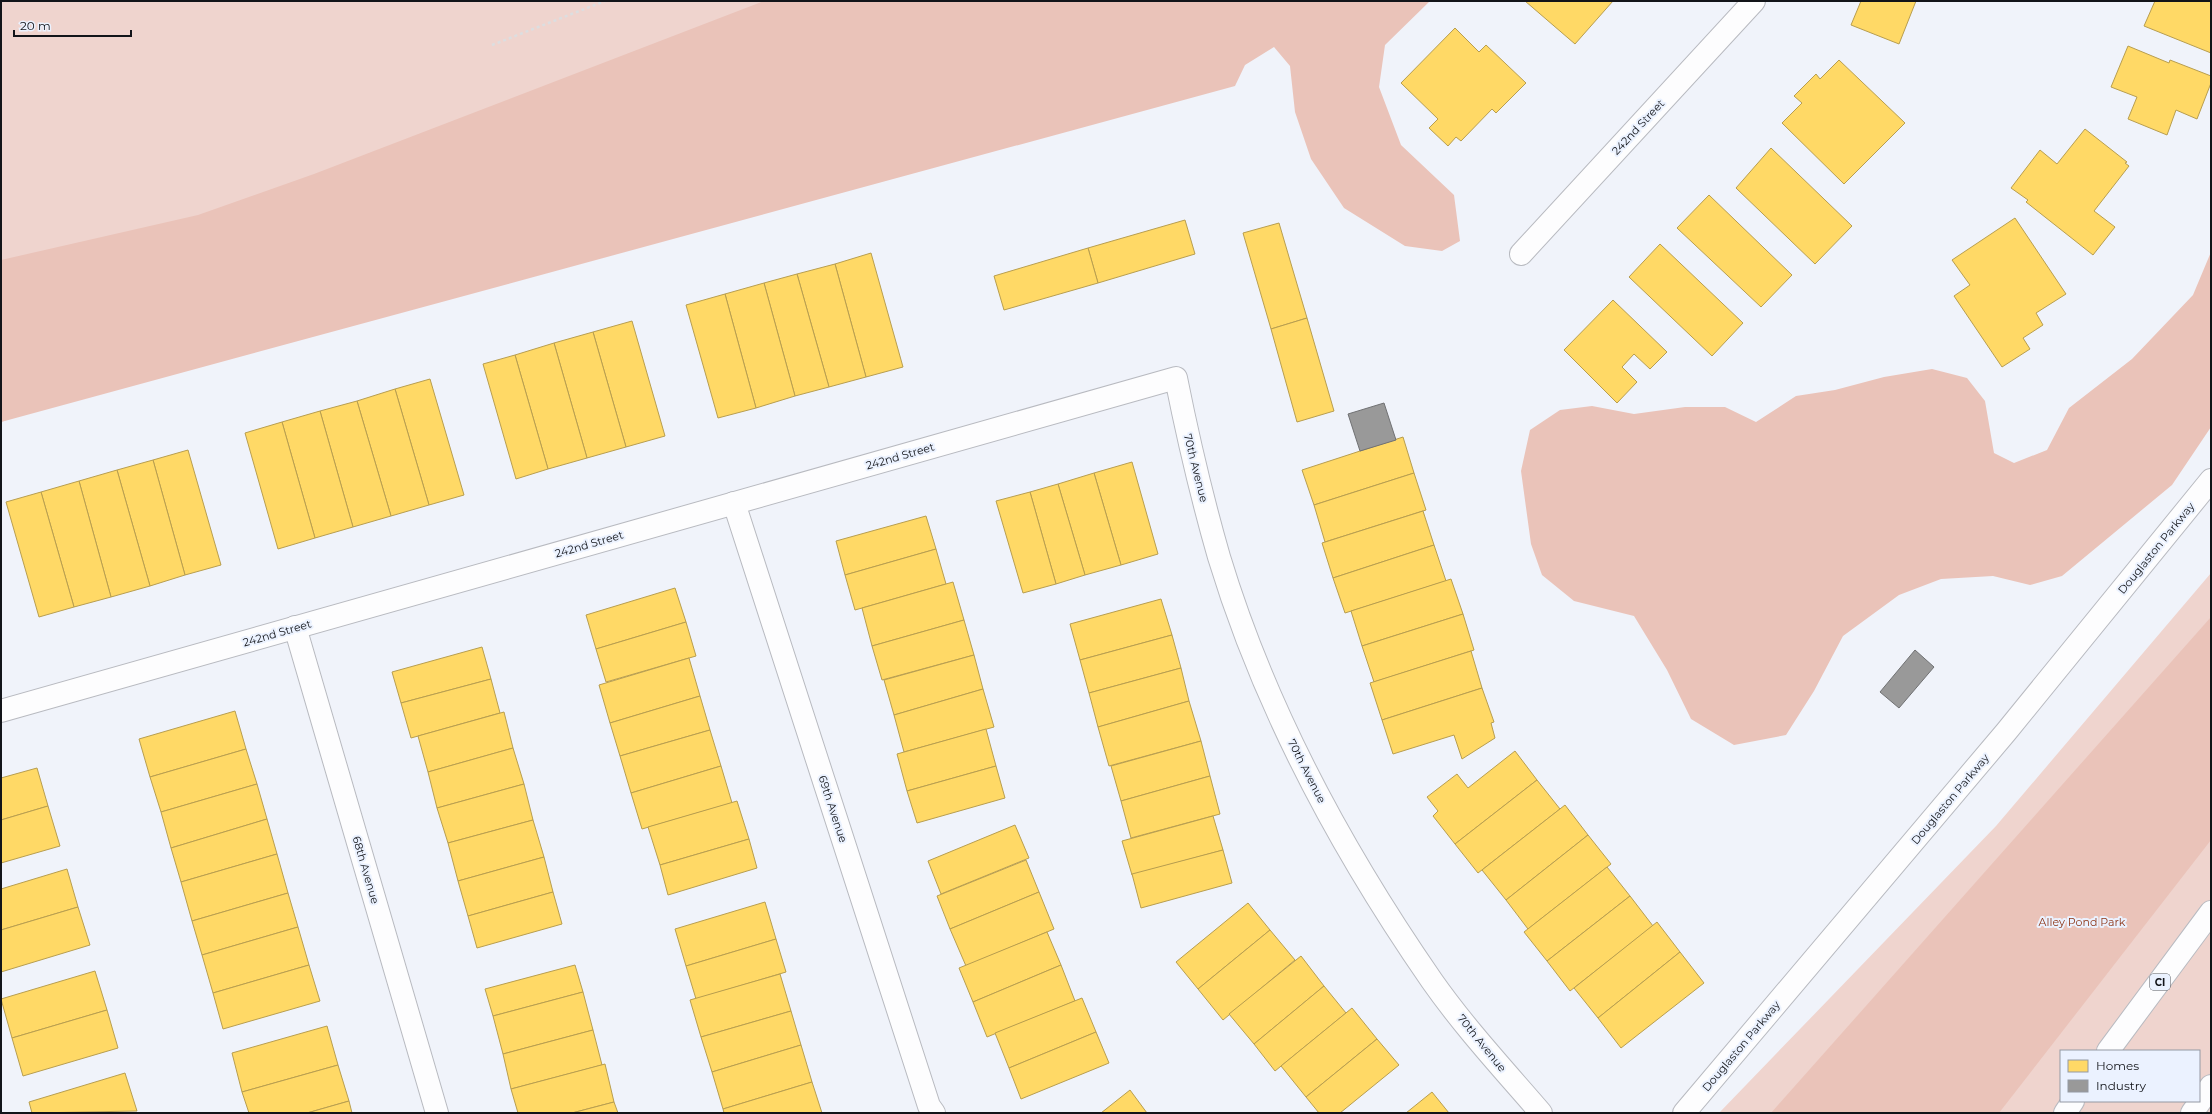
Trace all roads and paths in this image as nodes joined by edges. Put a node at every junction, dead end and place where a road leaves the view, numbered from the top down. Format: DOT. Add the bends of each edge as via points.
graph roads {
  1 [pos="605,1"];
  2 [pos="1754,1"];
  3 [pos="492,45"];
  4 [pos="1521,254"];
  5 [pos="1176,378"];
  6 [pos="2211,480"];
  7 [pos="734,503"];
  8 [pos="295,627"];
  9 [pos="1,711"];
  10 [pos="2211,912"];
  11 [pos="2109,1050"];
  12 [pos="2211,1086"];
  13 [pos="2072,1102"];
  14 [pos="2200,1102"];
  15 [pos="2200,1102"];
  16 [pos="437,1113"];
  17 [pos="934,1113"];
  18 [pos="1542,1113"];
  19 [pos="1684,1113"];
  20 [pos="2065,1113"];
  21 [pos="2192,1113"];
  1 -- 3 [label="path"];
  2 -- 4 [label="main road, 242nd Street"];
  5 -- 7 [label="main road, 242nd Street"];
  5 -- 18 [label="main road, 70th Avenue" via="1190,445 1220,558 1253,653 1294,747 1340,837 1432,982 1484,1049"];
  6 -- 19 [label="main road, Douglaston Parkway" via="2006,732"];
  7 -- 8 [label="main road, 242nd Street"];
  7 -- 17 [label="main road, 69th Avenue" via="926,1099"];
  8 -- 9 [label="main road, 242nd Street"];
  8 -- 16 [label="main road, 68th Avenue"];
  10 -- 11 [label="main road, CI"];
  12 -- 15 [label="main road"];
  13 -- 20 [label="main road"];
  14 -- 21 [label="main road"];
}
